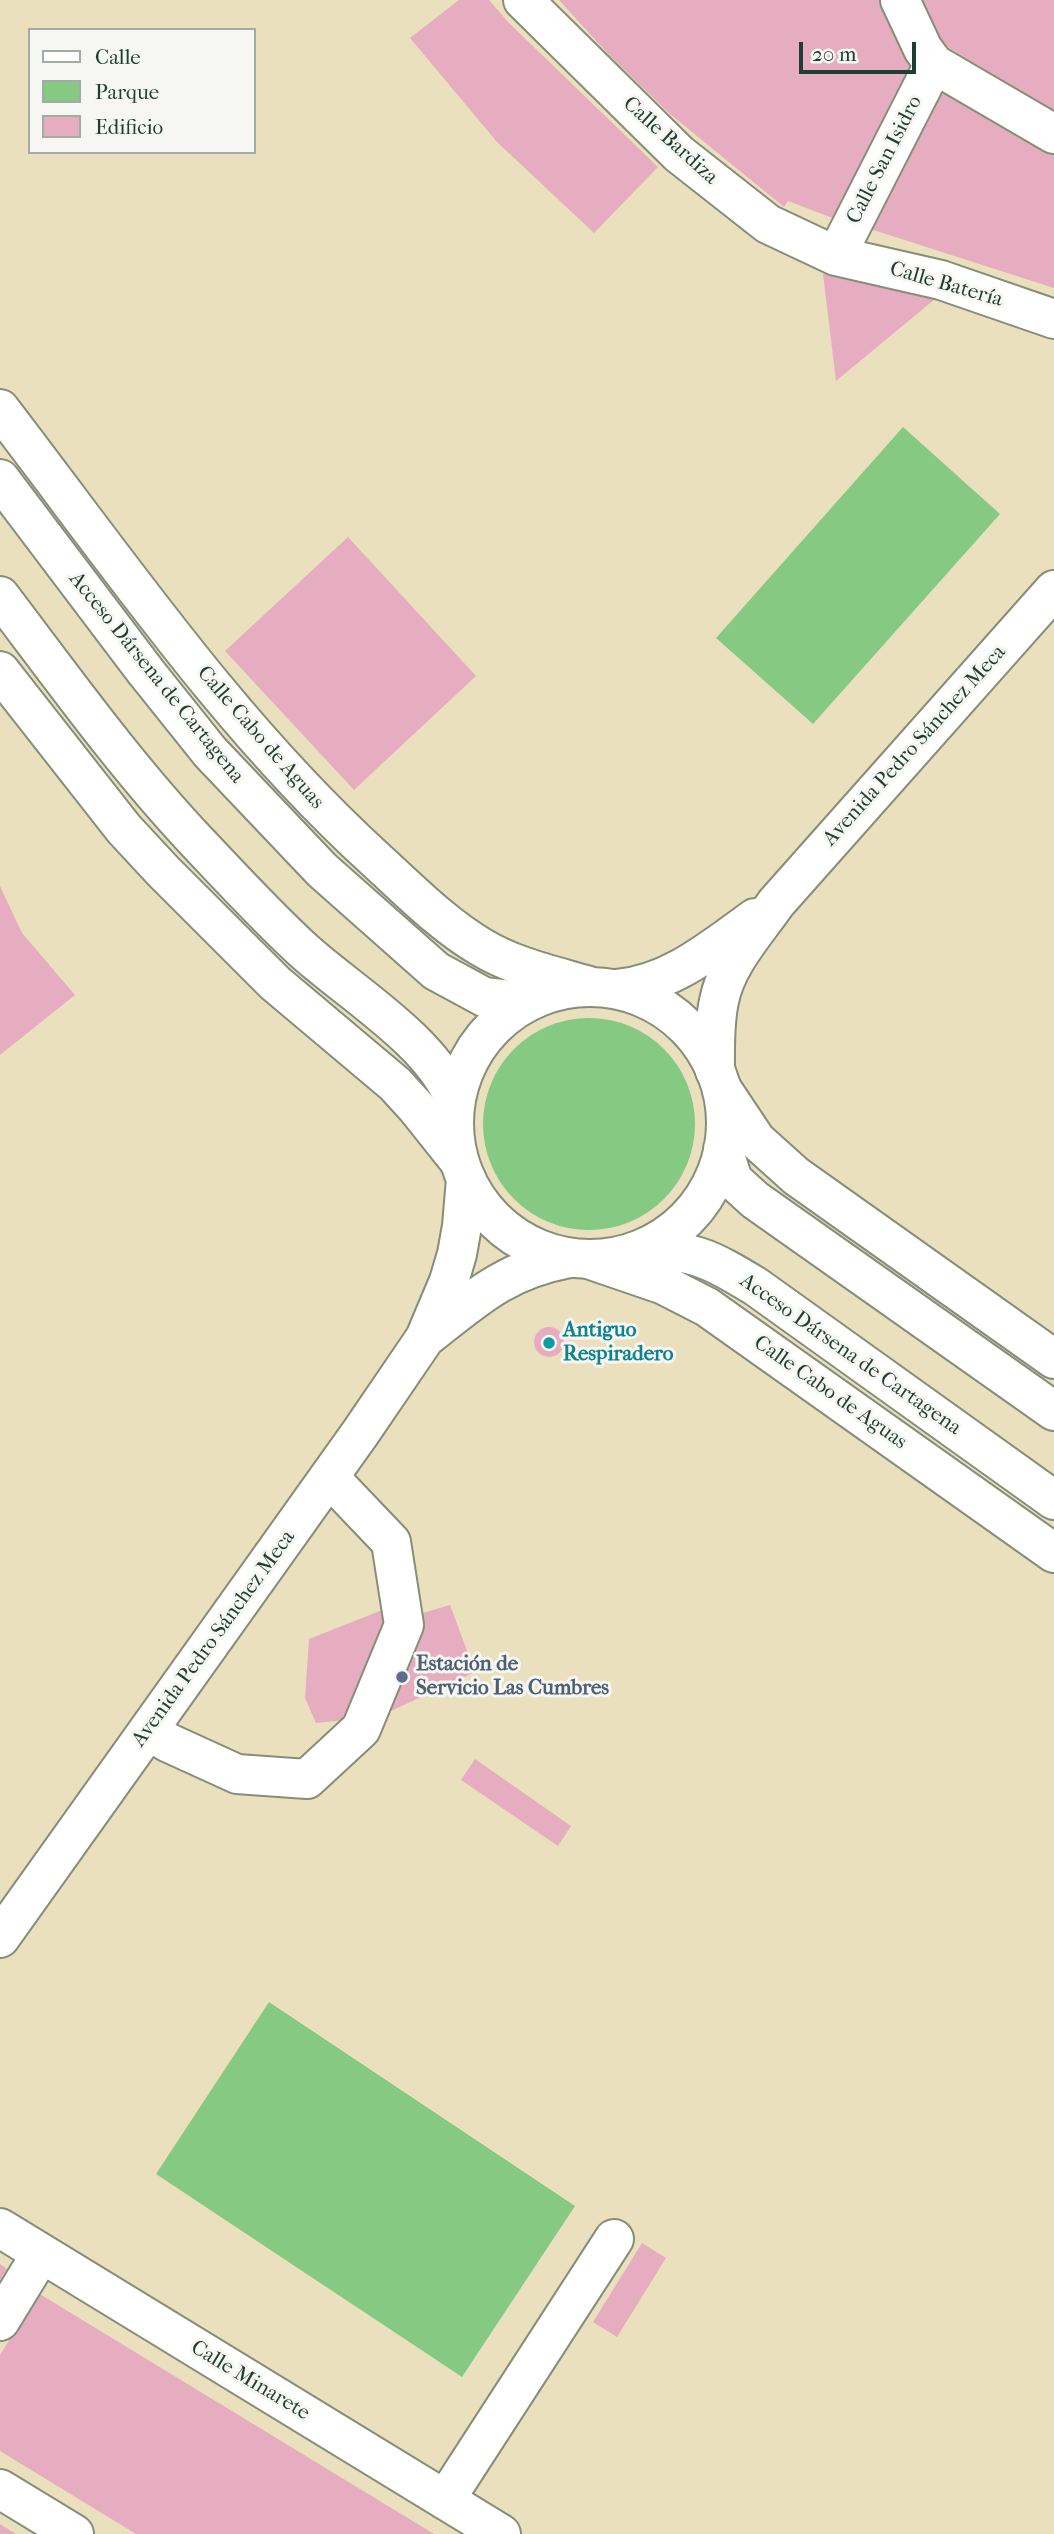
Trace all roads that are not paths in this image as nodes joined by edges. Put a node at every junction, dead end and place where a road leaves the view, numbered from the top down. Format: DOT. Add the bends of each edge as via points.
graph roads {
  1 [pos="900,0"];
  2 [pos="526,1"];
  3 [pos="934,64"];
  4 [pos="1054,134"];
  5 [pos="836,256"];
  6 [pos="1054,319"];
  7 [pos="0,409"];
  8 [pos="0,479"];
  9 [pos="1054,590"];
  10 [pos="0,596"];
  11 [pos="0,671"];
  12 [pos="776,903"];
  13 [pos="603,988"];
  14 [pos="528,1002"];
  15 [pos="718,1080"];
  16 [pos="455,1102"];
  17 [pos="723,1149"];
  18 [pos="462,1170"];
  19 [pos="631,1253"];
  20 [pos="580,1259"];
  21 [pos="425,1338"];
  22 [pos="1054,1359"];
  23 [pos="1054,1411"];
  24 [pos="330,1477"];
  25 [pos="1054,1500"];
  26 [pos="1054,1553"];
  27 [pos="148,1731"];
  28 [pos="0,1938"];
  29 [pos="0,2228"];
  30 [pos="614,2239"];
  31 [pos="41,2254"];
  32 [pos="0,2321"];
  33 [pos="0,2489"];
  34 [pos="446,2500"];
  35 [pos="74,2534"];
  36 [pos="501,2534"];
  1 -- 3 [label="main road"];
  2 -- 5 [label="main road, Calle Bardiza" via="679,154 768,224"];
  3 -- 4 [label="main road"];
  3 -- 5 [label="main road, Calle San Isidro"];
  5 -- 6 [label="main road, Calle Batería" via="941,280"];
  7 -- 13 [label="main road, Calle Cabo de Aguas" via="209,683 316,804 441,918 480,946 539,972"];
  8 -- 14 [label="main road, Acceso Dársena de Cartagena" via="210,752 322,870 436,971 484,997"];
  9 -- 12 [label="main road, Avenida Pedro Sánchez Meca"];
  10 -- 16 [label="main road" via="114,745 196,841 304,951 434,1063"];
  11 -- 18 [label="main road" via="163,871 275,983 395,1084"];
  12 -- 13 [label="main road" via="678,971 651,983"];
  12 -- 15 [label="main road" via="727,976 718,1009"];
  13 -- 14 [label="main road" via="548,993"];
  13 -- 15 [label="main road, Calle Cabo de Aguas" via="653,1002 684,1024 707,1054"];
  14 -- 16 [label="main road" via="480,1043 460,1081"];
  15 -- 17 [label="main road" via="726,1119"];
  15 -- 22 [label="main road" via="756,1140 788,1170"];
  16 -- 18 [label="main road" via="455,1141"];
  17 -- 19 [label="main road" via="698,1206 668,1235"];
  17 -- 23 [label="main road" via="733,1180 755,1200"];
  18 -- 20 [label="main road, Calle Cabo de Aguas" via="486,1211 507,1231 532,1247"];
  18 -- 21 [label="main road, Avenida Pedro Sánchez Meca" via="457,1254"];
  19 -- 20 [label="main road, Avenida Pedro Sánchez Meca"];
  19 -- 25 [label="main road, Acceso Dársena de Cartagena" via="674,1251 718,1263"];
  20 -- 21 [label="main road, Avenida Pedro Sánchez Meca" via="516,1272"];
  20 -- 26 [label="main road, Calle Cabo de Aguas" via="664,1285 707,1307"];
  21 -- 24 [label="main road, Avenida Pedro Sánchez Meca"];
  24 -- 27 [label="main road, Avenida Pedro Sánchez Meca"];
  24 -- 27 [label="main road" via="391,1542 404,1625 361,1729 307,1779 237,1774"];
  27 -- 28 [label="main road, Avenida Pedro Sánchez Meca"];
  29 -- 31 [label="main road, Calle Minarete"];
  30 -- 34 [label="main road"];
  31 -- 32 [label="main road"];
  31 -- 34 [label="main road, Calle Minarete"];
  33 -- 35 [label="main road"];
  34 -- 36 [label="main road, Calle Minarete"];
}
